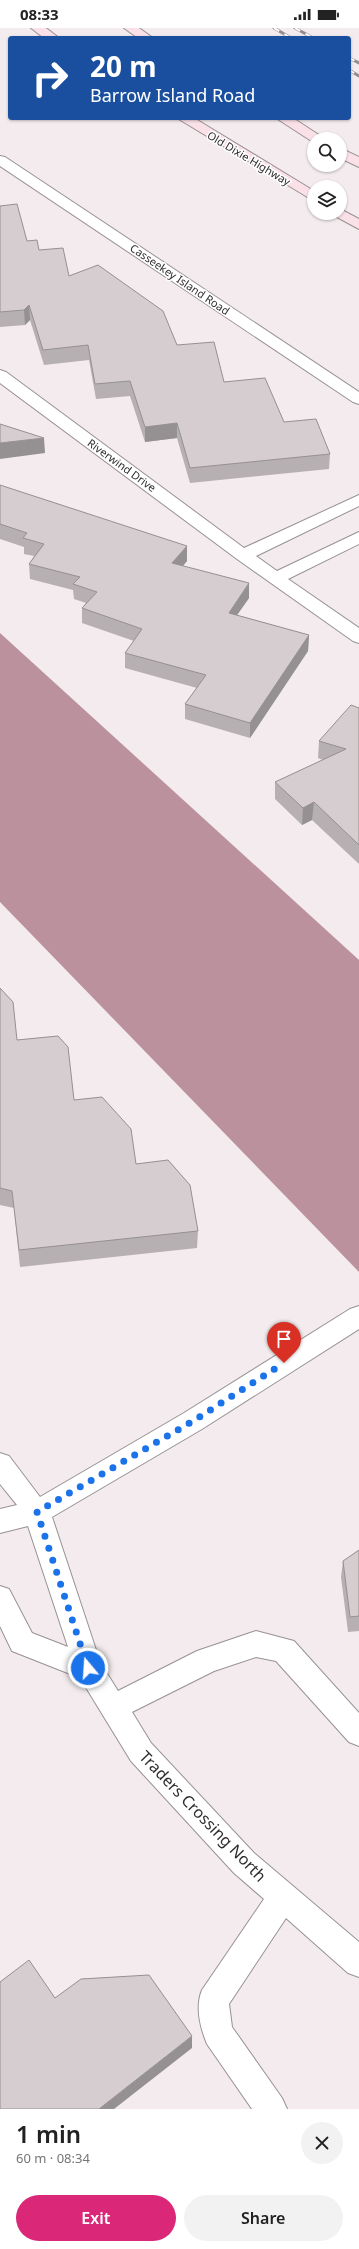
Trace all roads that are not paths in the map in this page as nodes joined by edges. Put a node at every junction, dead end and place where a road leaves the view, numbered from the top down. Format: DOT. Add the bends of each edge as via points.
graph roads {
  1 [pos="37,28"];
  2 [pos="130,28"];
  3 [pos="50,36"];
  4 [pos="144,36"];
  5 [pos="187,120"];
  6 [pos="286,120"];
  7 [pos="307,132"];
  8 [pos="347,156"];
  9 [pos="0,160"];
  10 [pos="359,163"];
  11 [pos="307,193"];
  12 [pos="347,217"];
  13 [pos="359,225"];
  14 [pos="0,375"];
  15 [pos="359,399"];
  16 [pos="359,500"];
  17 [pos="359,538"];
  18 [pos="243,555"];
  19 [pos="276,578"];
  20 [pos="359,637"];
  21 [pos="354,1319"];
  22 [pos="0,1464"];
  23 [pos="37,1512"];
  24 [pos="0,1521"];
  25 [pos="0,1598"];
  26 [pos="88,1668"];
  27 [pos="114,1707"];
  28 [pos="359,1733"];
  29 [pos="283,1896"];
  30 [pos="359,1962"];
  31 [pos="271,2109"];
  1 -- 3 [label="main road"];
  2 -- 4 [label="main road"];
  5 -- 11 [label="main road, Old Dixie Highway"];
  6 -- 7 [label="main road"];
  8 -- 10 [label="main road"];
  9 -- 15 [label="street, Casseekey Island Road"];
  12 -- 13 [label="main road"];
  14 -- 18 [label="street, Riverwind Drive"];
  16 -- 18 [label="street"];
  17 -- 19 [label="street"];
  18 -- 19 [label="street, Riverwind Drive"];
  19 -- 20 [label="street, Riverwind Drive"];
  21 -- 23 [label="street" via="193,1421"];
  22 -- 23 [label="street, Traders Crossing North"];
  23 -- 24 [label="street"];
  23 -- 26 [label="street, Traders Crossing North"];
  25 -- 26 [label="street" via="22,1642"];
  26 -- 27 [label="street, Traders Crossing North"];
  27 -- 28 [label="street" via="207,1660 256,1644 284,1650"];
  27 -- 29 [label="street, Traders Crossing North" via="141,1752 244,1863"];
  29 -- 30 [label="street, Traders Crossing North"];
  29 -- 31 [label="street" via="213,2002 218,2032"];
}
